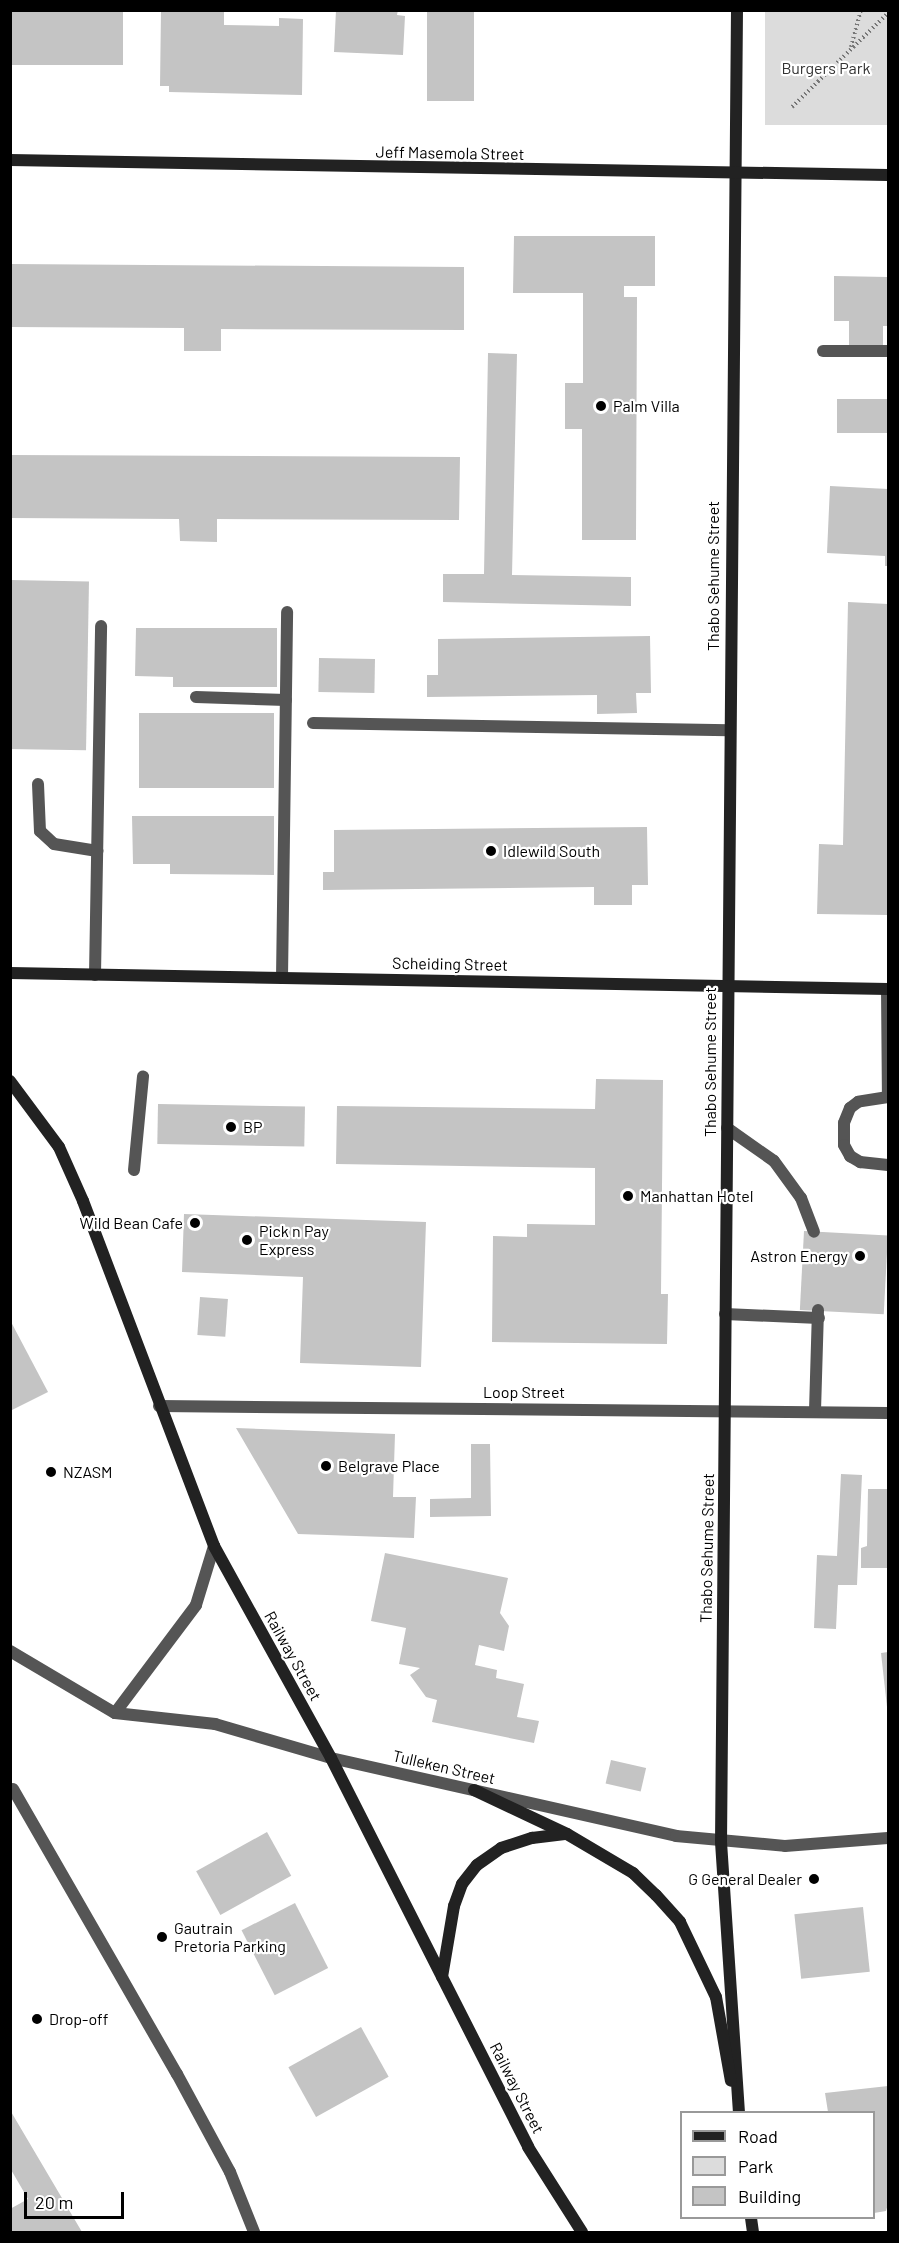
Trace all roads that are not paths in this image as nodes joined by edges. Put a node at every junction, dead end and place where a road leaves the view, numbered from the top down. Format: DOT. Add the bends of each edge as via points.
graph roads {
  1 [pos="736,10"];
  2 [pos="10,160"];
  3 [pos="733,175"];
  4 [pos="888,175"];
  5 [pos="823,351"];
  6 [pos="888,351"];
  7 [pos="287,612"];
  8 [pos="101,626"];
  9 [pos="196,697"];
  10 [pos="286,700"];
  11 [pos="313,723"];
  12 [pos="729,730"];
  13 [pos="38,784"];
  14 [pos="97,851"];
  15 [pos="10,974"];
  16 [pos="95,975"];
  17 [pos="282,978"];
  18 [pos="727,985"];
  19 [pos="888,989"];
  20 [pos="143,1076"];
  21 [pos="10,1081"];
  22 [pos="727,1128"];
  23 [pos="888,1165"];
  24 [pos="134,1170"];
  25 [pos="814,1232"];
  26 [pos="725,1314"];
  27 [pos="159,1406"];
  28 [pos="725,1409"];
  29 [pos="815,1411"];
  30 [pos="888,1413"];
  31 [pos="214,1546"];
  32 [pos="10,1651"];
  33 [pos="115,1713"];
  34 [pos="331,1758"];
  35 [pos="13,1788"];
  36 [pos="474,1790"];
  37 [pos="567,1834"];
  38 [pos="888,1838"];
  39 [pos="721,1842"];
  40 [pos="442,1977"];
  41 [pos="738,2111"];
  42 [pos="738,2111"];
  43 [pos="254,2232"];
  44 [pos="582,2232"];
  1 -- 3 [label="main road, Thabo Sehume Street"];
  2 -- 3 [label="main road, Jeff Masemola Street"];
  3 -- 4 [label="main road, Jeff Masemola Street"];
  3 -- 12 [label="main road, Thabo Sehume Street"];
  5 -- 6 [label="street"];
  7 -- 10 [label="street"];
  8 -- 14 [label="street"];
  9 -- 10 [label="street"];
  10 -- 17 [label="street"];
  11 -- 12 [label="street"];
  12 -- 18 [label="main road, Thabo Sehume Street"];
  13 -- 14 [label="street" via="38,827 43,835 61,846"];
  14 -- 16 [label="street"];
  15 -- 16 [label="main road, Scheiding Street"];
  16 -- 17 [label="main road, Scheiding Street"];
  17 -- 18 [label="main road, Scheiding Street"];
  18 -- 19 [label="main road, Scheiding Street"];
  18 -- 22 [label="main road, Thabo Sehume Street"];
  19 -- 23 [label="street" via="888,1097 858,1102 850,1108 844,1123 844,1145 850,1156 860,1162"];
  20 -- 24 [label="street"];
  21 -- 27 [label="main road, Railway Street" via="59,1147"];
  22 -- 25 [label="street" via="774,1161 801,1198"];
  22 -- 26 [label="main road, Thabo Sehume Street"];
  26 -- 28 [label="main road, Thabo Sehume Street"];
  26 -- 29 [label="street" via="819,1314"];
  27 -- 28 [label="street, Loop Street"];
  27 -- 31 [label="main road, Railway Street"];
  28 -- 29 [label="street, Loop Street"];
  28 -- 39 [label="main road, Thabo Sehume Street"];
  29 -- 30 [label="street, Loop Street"];
  31 -- 33 [label="street" via="196,1605"];
  31 -- 34 [label="main road, Railway Street"];
  32 -- 33 [label="street, Tulleken Street"];
  33 -- 34 [label="street, Tulleken Street" via="215,1724"];
  34 -- 36 [label="street, Tulleken Street"];
  34 -- 40 [label="main road, Railway Street"];
  35 -- 43 [label="street" via="204,2123 230,2172"];
  36 -- 37 [label="main road"];
  36 -- 39 [label="street, Tulleken Street" via="676,1836"];
  37 -- 40 [label="main road" via="532,1838 501,1848 477,1865 462,1884 454,1906"];
  37 -- 42 [label="main road" via="633,1873 680,1922 716,1997"];
  38 -- 39 [label="street, Tulleken Street" via="785,1846"];
  39 -- 41 [label="main road, Thabo Sehume Street"];
  40 -- 44 [label="main road, Railway Street" via="528,2147"];
}
